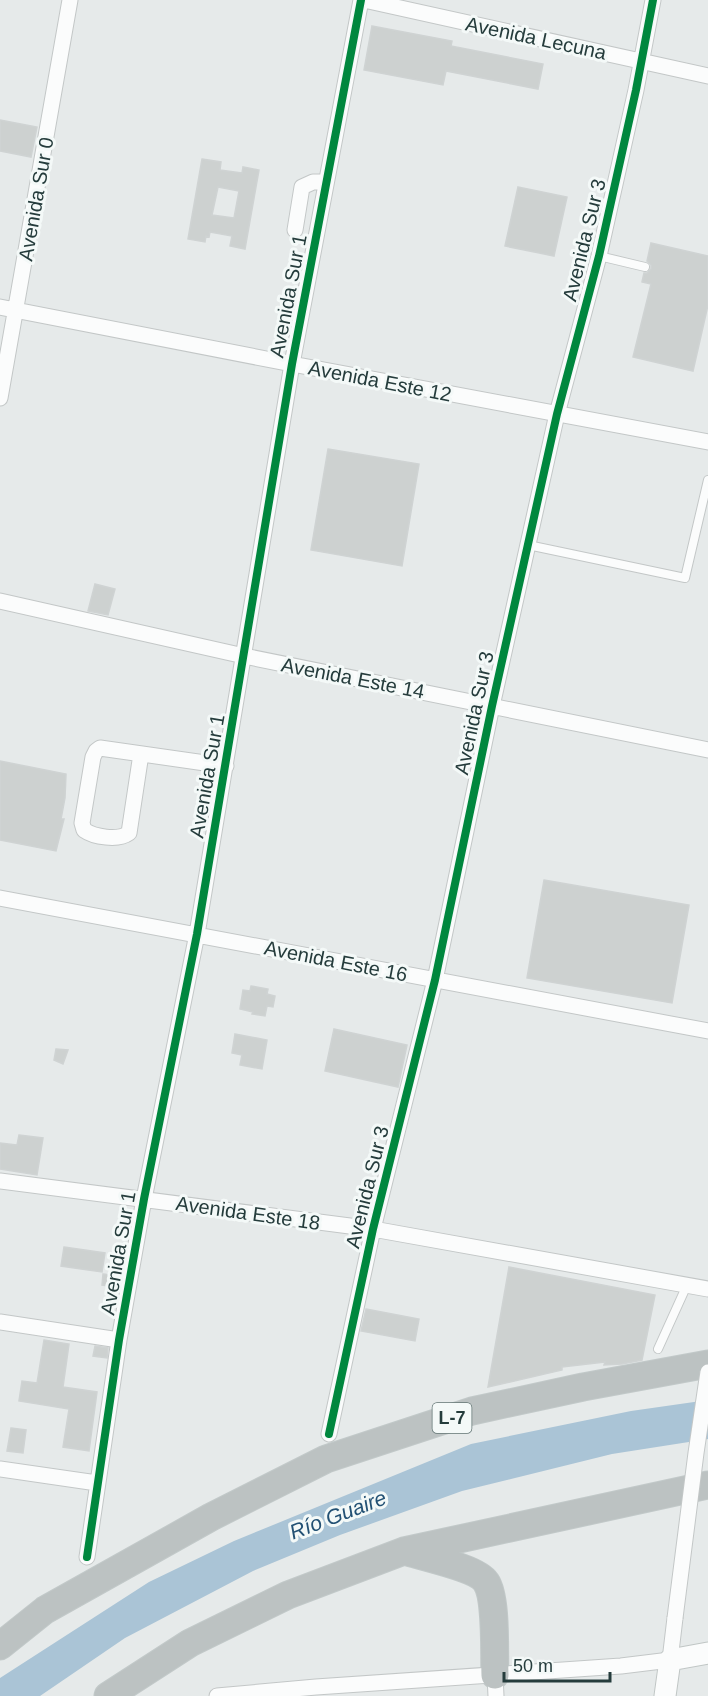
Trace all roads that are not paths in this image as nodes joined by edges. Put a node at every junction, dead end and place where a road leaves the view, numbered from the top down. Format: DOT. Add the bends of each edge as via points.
graph roads {
  1 [pos="70,0"];
  2 [pos="363,0"];
  3 [pos="653,0"];
  4 [pos="641,60"];
  5 [pos="708,76"];
  6 [pos="326,182"];
  7 [pos="295,230"];
  8 [pos="599,256"];
  9 [pos="645,267"];
  10 [pos="0,307"];
  11 [pos="16,310"];
  12 [pos="292,364"];
  13 [pos="0,398"];
  14 [pos="556,414"];
  15 [pos="708,442"];
  16 [pos="708,480"];
  17 [pos="528,544"];
  18 [pos="0,601"];
  19 [pos="244,656"];
  20 [pos="492,706"];
  21 [pos="708,750"];
  22 [pos="141,754"];
  23 [pos="225,766"];
  24 [pos="0,898"];
  25 [pos="197,934"];
  26 [pos="435,980"];
  27 [pos="708,1031"];
  28 [pos="0,1181"];
  29 [pos="144,1199"];
  30 [pos="373,1229"];
  31 [pos="687,1285"];
  32 [pos="708,1289"];
  33 [pos="0,1322"];
  34 [pos="119,1340"];
  35 [pos="658,1349"];
  36 [pos="708,1364"];
  37 [pos="708,1372"];
  38 [pos="329,1434"];
  39 [pos="0,1469"];
  40 [pos="97,1483"];
  41 [pos="708,1485"];
  42 [pos="404,1551"];
  43 [pos="87,1557"];
  44 [pos="0,1646"];
  45 [pos="708,1653"];
  46 [pos="670,1660"];
  47 [pos="496,1685"];
  48 [pos="316,1692"];
  49 [pos="108,1696"];
  50 [pos="217,1696"];
  51 [pos="665,1696"];
  1 -- 11 [label="street, Avenida Sur 0"];
  2 -- 4 [label="street, Avenida Lecuna"];
  2 -- 6 [label="street, Avenida Sur 1"];
  3 -- 4 [label="street, Avenida Sur 3"];
  4 -- 5 [label="street, Avenida Lecuna"];
  4 -- 8 [label="street, Avenida Sur 3"];
  6 -- 7 [label="street" via="302,187"];
  6 -- 12 [label="street, Avenida Sur 1"];
  8 -- 9 [label="lane"];
  8 -- 14 [label="street, Avenida Sur 3"];
  10 -- 11 [label="street, Avenida Este 12"];
  11 -- 12 [label="street, Avenida Este 12"];
  11 -- 13 [label="street, Avenida Sur 0"];
  12 -- 14 [label="street, Avenida Este 12"];
  12 -- 19 [label="street, Avenida Sur 1"];
  14 -- 15 [label="street, Avenida Este 12"];
  14 -- 17 [label="street, Avenida Sur 3"];
  16 -- 17 [label="lane" via="685,578"];
  17 -- 20 [label="street, Avenida Sur 3"];
  18 -- 19 [label="street, Avenida Este 14"];
  19 -- 20 [label="street, Avenida Este 14"];
  19 -- 23 [label="street, Avenida Sur 1"];
  20 -- 21 [label="street, Avenida Este 14"];
  20 -- 26 [label="street, Avenida Sur 3"];
  22 -- 22 [label="street" via="100,748 96,751 82,823 89,834 123,837 129,833"];
  22 -- 23 [label="street"];
  23 -- 25 [label="street, Avenida Sur 1"];
  24 -- 25 [label="street, Avenida Este 16"];
  25 -- 26 [label="street, Avenida Este 16"];
  25 -- 29 [label="street, Avenida Sur 1"];
  26 -- 27 [label="street, Avenida Este 16"];
  26 -- 30 [label="street, Avenida Sur 3"];
  28 -- 29 [label="street, Avenida Este 18"];
  29 -- 30 [label="street, Avenida Este 18"];
  29 -- 34 [label="street, Avenida Sur 1"];
  30 -- 31 [label="street, Avenida Este 18"];
  30 -- 38 [label="street, Avenida Sur 3"];
  31 -- 32 [label="street, Avenida Este 18"];
  31 -- 35 [label="lane"];
  33 -- 34 [label="street"];
  34 -- 40 [label="street, Avenida Sur 1"];
  36 -- 44 [label="highway, L-7" via="472,1411 326,1459 211,1517 45,1610"];
  37 -- 46 [label="street, bridge"];
  39 -- 40 [label="street"];
  40 -- 43 [label="street, Avenida Sur 1"];
  41 -- 42 [label="highway"];
  42 -- 47 [label="highway" via="467,1569 486,1581 493,1598"];
  42 -- 49 [label="highway" via="288,1595 190,1643"];
  45 -- 46 [label="main road"];
  46 -- 47 [label="street"];
  46 -- 51 [label="main road"];
  47 -- 48 [label="street"];
  48 -- 50 [label="street"];
}
